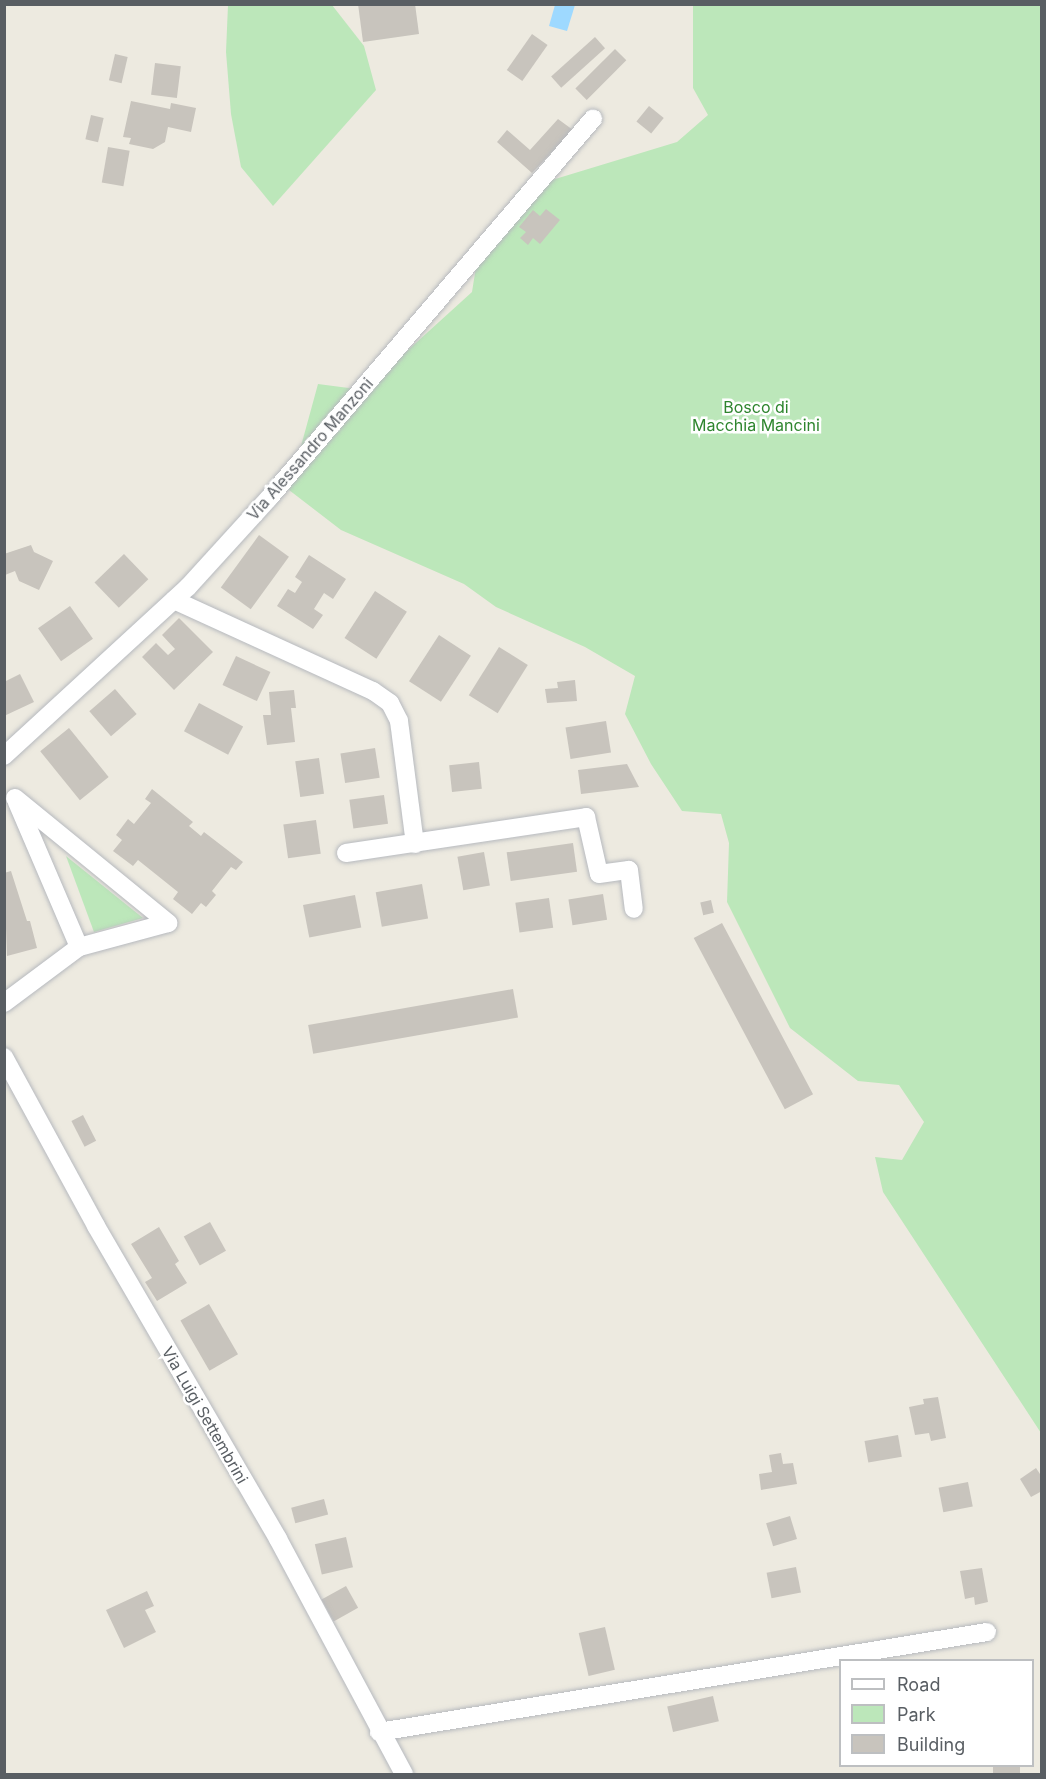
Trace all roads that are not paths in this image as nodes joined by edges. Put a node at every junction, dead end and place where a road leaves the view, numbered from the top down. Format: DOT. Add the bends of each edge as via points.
graph roads {
  1 [pos="593,120"];
  2 [pos="174,600"];
  3 [pos="4,756"];
  4 [pos="10,799"];
  5 [pos="415,844"];
  6 [pos="346,853"];
  7 [pos="634,909"];
  8 [pos="79,947"];
  9 [pos="4,1003"];
  10 [pos="4,1057"];
  11 [pos="987,1632"];
  12 [pos="379,1732"];
  13 [pos="404,1774"];
  1 -- 2 [label="street, Via Alessandro Manzoni" via="269,498"];
  2 -- 3 [label="street, Via Alessandro Manzoni"];
  2 -- 5 [label="street" via="373,691 390,703 399,721"];
  4 -- 8 [label="street"];
  4 -- 8 [label="street" via="168,923"];
  5 -- 6 [label="street"];
  5 -- 7 [label="street" via="586,818 598,874 629,870"];
  8 -- 9 [label="street"];
  10 -- 12 [label="street, Via Luigi Settembrini" via="96,1226 278,1539"];
  11 -- 12 [label="street"];
  12 -- 13 [label="street, Via Luigi Settembrini"];
}
